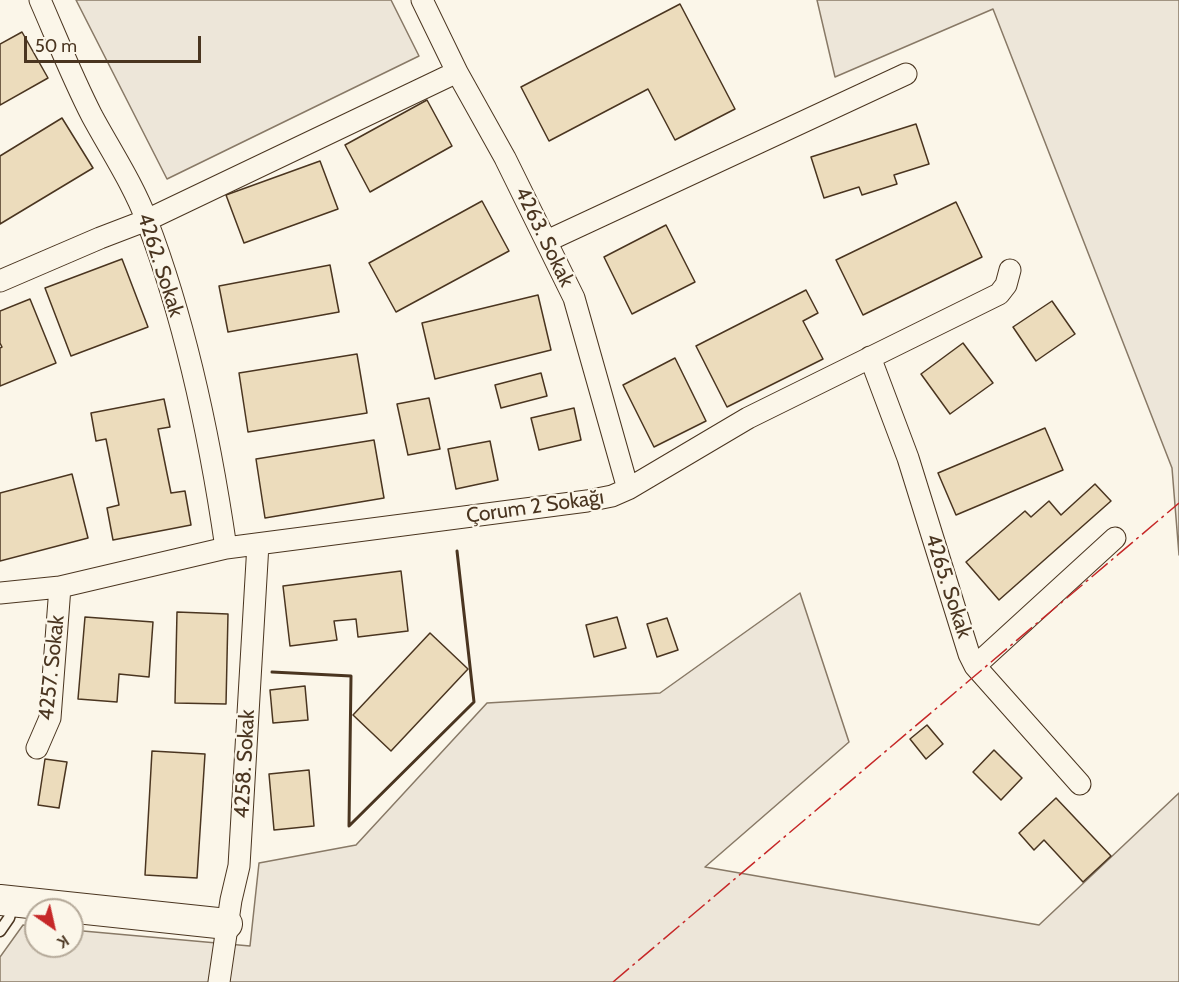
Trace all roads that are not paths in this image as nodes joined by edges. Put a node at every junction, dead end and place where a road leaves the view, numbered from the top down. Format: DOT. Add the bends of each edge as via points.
graph roads {
  1 [pos="40,0"];
  2 [pos="422,0"];
  3 [pos="456,72"];
  4 [pos="906,74"];
  5 [pos="147,220"];
  6 [pos="547,241"];
  7 [pos="1010,270"];
  8 [pos="0,281"];
  9 [pos="870,357"];
  10 [pos="628,489"];
  11 [pos="1115,538"];
  12 [pos="258,544"];
  13 [pos="226,549"];
  14 [pos="60,586"];
  15 [pos="0,593"];
  16 [pos="975,666"];
  17 [pos="37,748"];
  18 [pos="1080,784"];
  19 [pos="7,901"];
  20 [pos="227,924"];
  21 [pos="0,931"];
  22 [pos="219,982"];
  1 -- 5 [label="street, 4262. Sokak" via="92,116 126,173"];
  2 -- 3 [label="street, 4263. Sokak"];
  3 -- 5 [label="street"];
  3 -- 6 [label="street, 4263. Sokak"];
  4 -- 6 [label="street"];
  5 -- 8 [label="street"];
  5 -- 13 [label="street, 4262. Sokak" via="184,336"];
  6 -- 10 [label="street, 4263. Sokak" via="574,298"];
  7 -- 9 [label="street, Çorum 2 Sokağı" via="999,294"];
  9 -- 10 [label="street, Çorum 2 Sokağı" via="748,418"];
  9 -- 16 [label="street, 4265. Sokak" via="908,458"];
  10 -- 12 [label="street, Çorum 2 Sokağı" via="587,501"];
  11 -- 16 [label="street"];
  12 -- 13 [label="street, Çorum 2 Sokağı"];
  12 -- 20 [label="street, 4258. Sokak" via="239,866"];
  13 -- 14 [label="street, Çorum 2 Sokağı"];
  14 -- 15 [label="street, Çorum 2 Sokağı"];
  14 -- 17 [label="street, 4257. Sokak" via="50,718"];
  16 -- 18 [label="street, 4265. Sokak"];
  19 -- 20 [label="street"];
  19 -- 21 [label="lane" via="9,918"];
  20 -- 22 [label="street, 4258. Sokak"];
}
